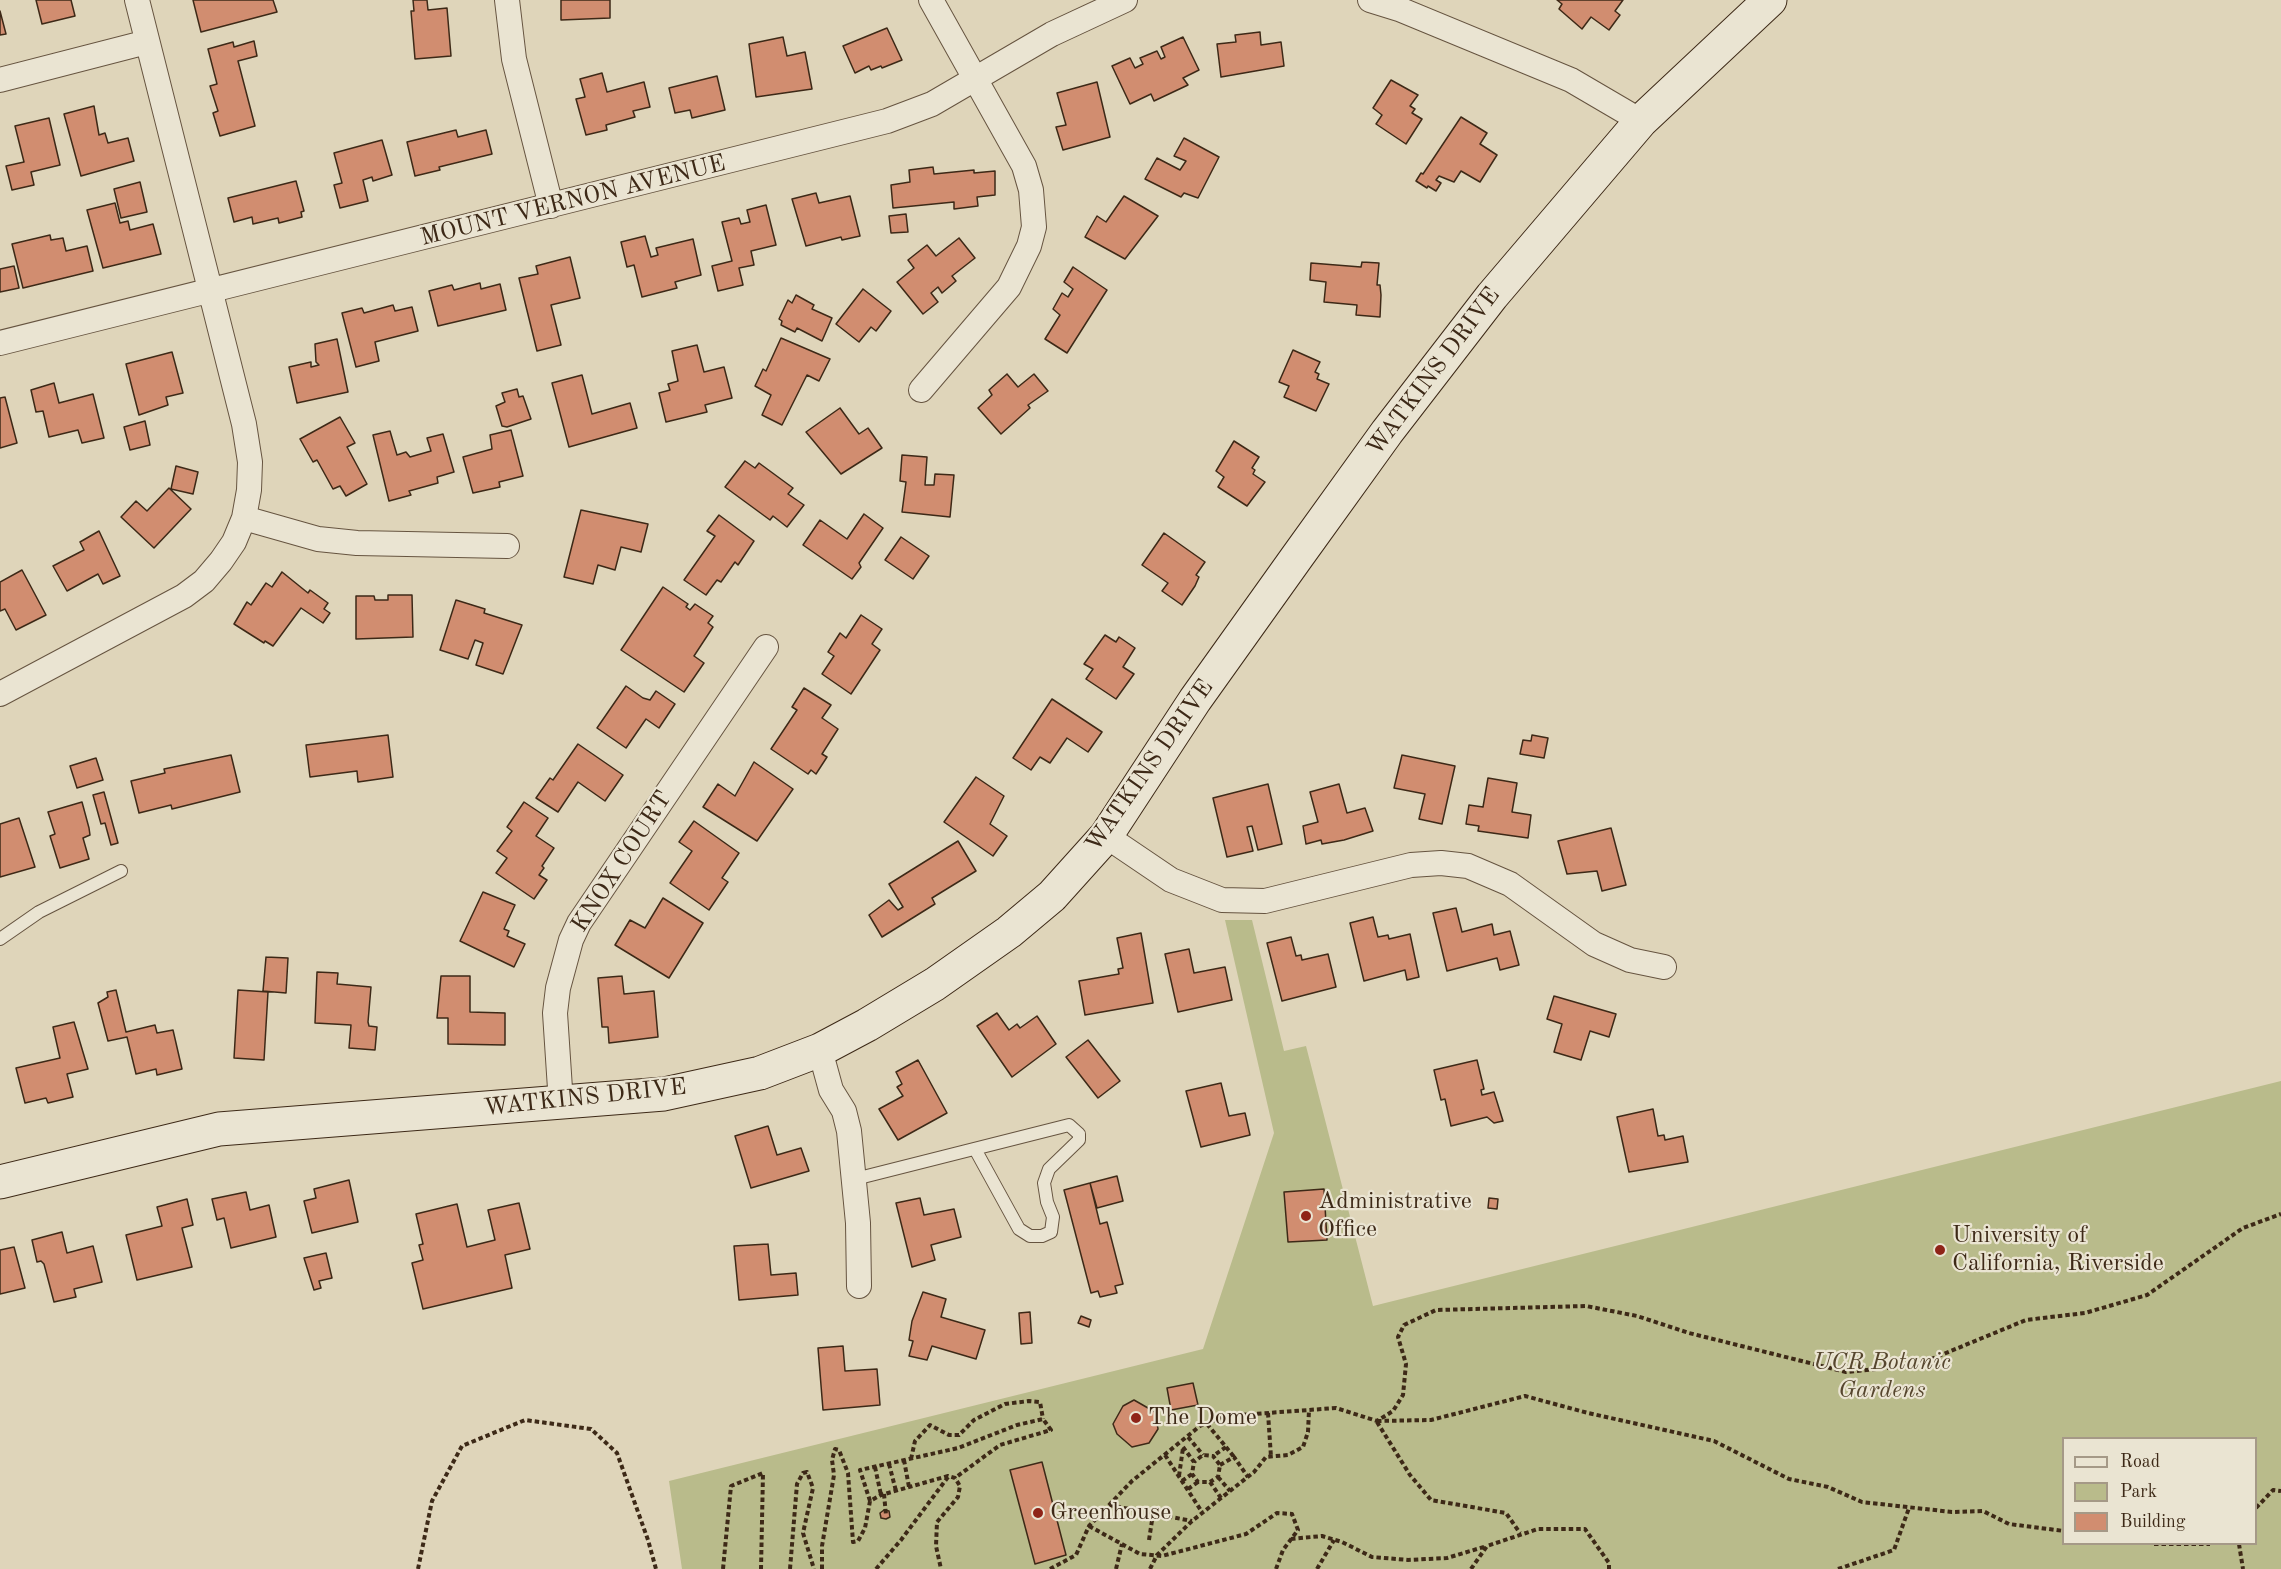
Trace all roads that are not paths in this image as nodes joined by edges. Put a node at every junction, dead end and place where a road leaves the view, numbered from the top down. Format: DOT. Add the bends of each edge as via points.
graph roads {
  1 [pos="137,0"];
  2 [pos="507,0"];
  3 [pos="931,0"];
  4 [pos="1125,0"];
  5 [pos="1370,0"];
  6 [pos="1770,0"];
  7 [pos="147,42"];
  8 [pos="976,78"];
  9 [pos="0,80"];
  10 [pos="1641,121"];
  11 [pos="551,206"];
  12 [pos="210,290"];
  13 [pos="0,343"];
  14 [pos="921,390"];
  15 [pos="244,518"];
  16 [pos="507,546"];
  17 [pos="766,647"];
  18 [pos="0,694"];
  19 [pos="1106,836"];
  20 [pos="121,871"];
  21 [pos="0,939"];
  22 [pos="1664,967"];
  23 [pos="820,1050"];
  24 [pos="561,1104"];
  25 [pos="975,1149"];
  26 [pos="855,1179"];
  27 [pos="0,1182"];
  28 [pos="859,1287"];
  1 -- 7 [label="street"];
  2 -- 11 [label="street" via="514,58"];
  3 -- 8 [label="street"];
  4 -- 8 [label="street, MOUNT VERNON AVENUE" via="1052,34"];
  5 -- 10 [label="street" via="1571,80"];
  6 -- 10 [label="main road, WATKINS DRIVE"];
  7 -- 9 [label="street"];
  7 -- 12 [label="street"];
  8 -- 11 [label="street, MOUNT VERNON AVENUE" via="932,104 887,121"];
  8 -- 14 [label="street" via="1029,178 1034,227 1009,287"];
  10 -- 19 [label="main road, WATKINS DRIVE" via="1520,261 1387,432 1196,700"];
  11 -- 12 [label="street, MOUNT VERNON AVENUE"];
  12 -- 13 [label="street, MOUNT VERNON AVENUE"];
  12 -- 15 [label="street" via="250,462"];
  15 -- 16 [label="street" via="328,540"];
  15 -- 18 [label="street" via="221,561 184,596"];
  17 -- 24 [label="street, KNOX COURT" via="571,940 555,1012"];
  19 -- 22 [label="street" via="1171,880 1222,900 1264,900 1419,864 1468,866 1510,884 1594,944 1630,960"];
  19 -- 23 [label="main road, WATKINS DRIVE" via="1052,896 1010,932 934,984"];
  20 -- 21 [label="lane" via="39,912"];
  23 -- 24 [label="main road, WATKINS DRIVE" via="759,1073 664,1094"];
  23 -- 26 [label="street" via="831,1090 844,1111"];
  24 -- 27 [label="main road, WATKINS DRIVE" via="219,1129"];
  25 -- 25 [label="lane" via="1061,1126 1075,1128 1079,1140 1049,1169 1044,1184 1053,1216 1051,1232 1030,1236 1019,1229"];
  25 -- 26 [label="lane"];
  26 -- 28 [label="street"];
}
